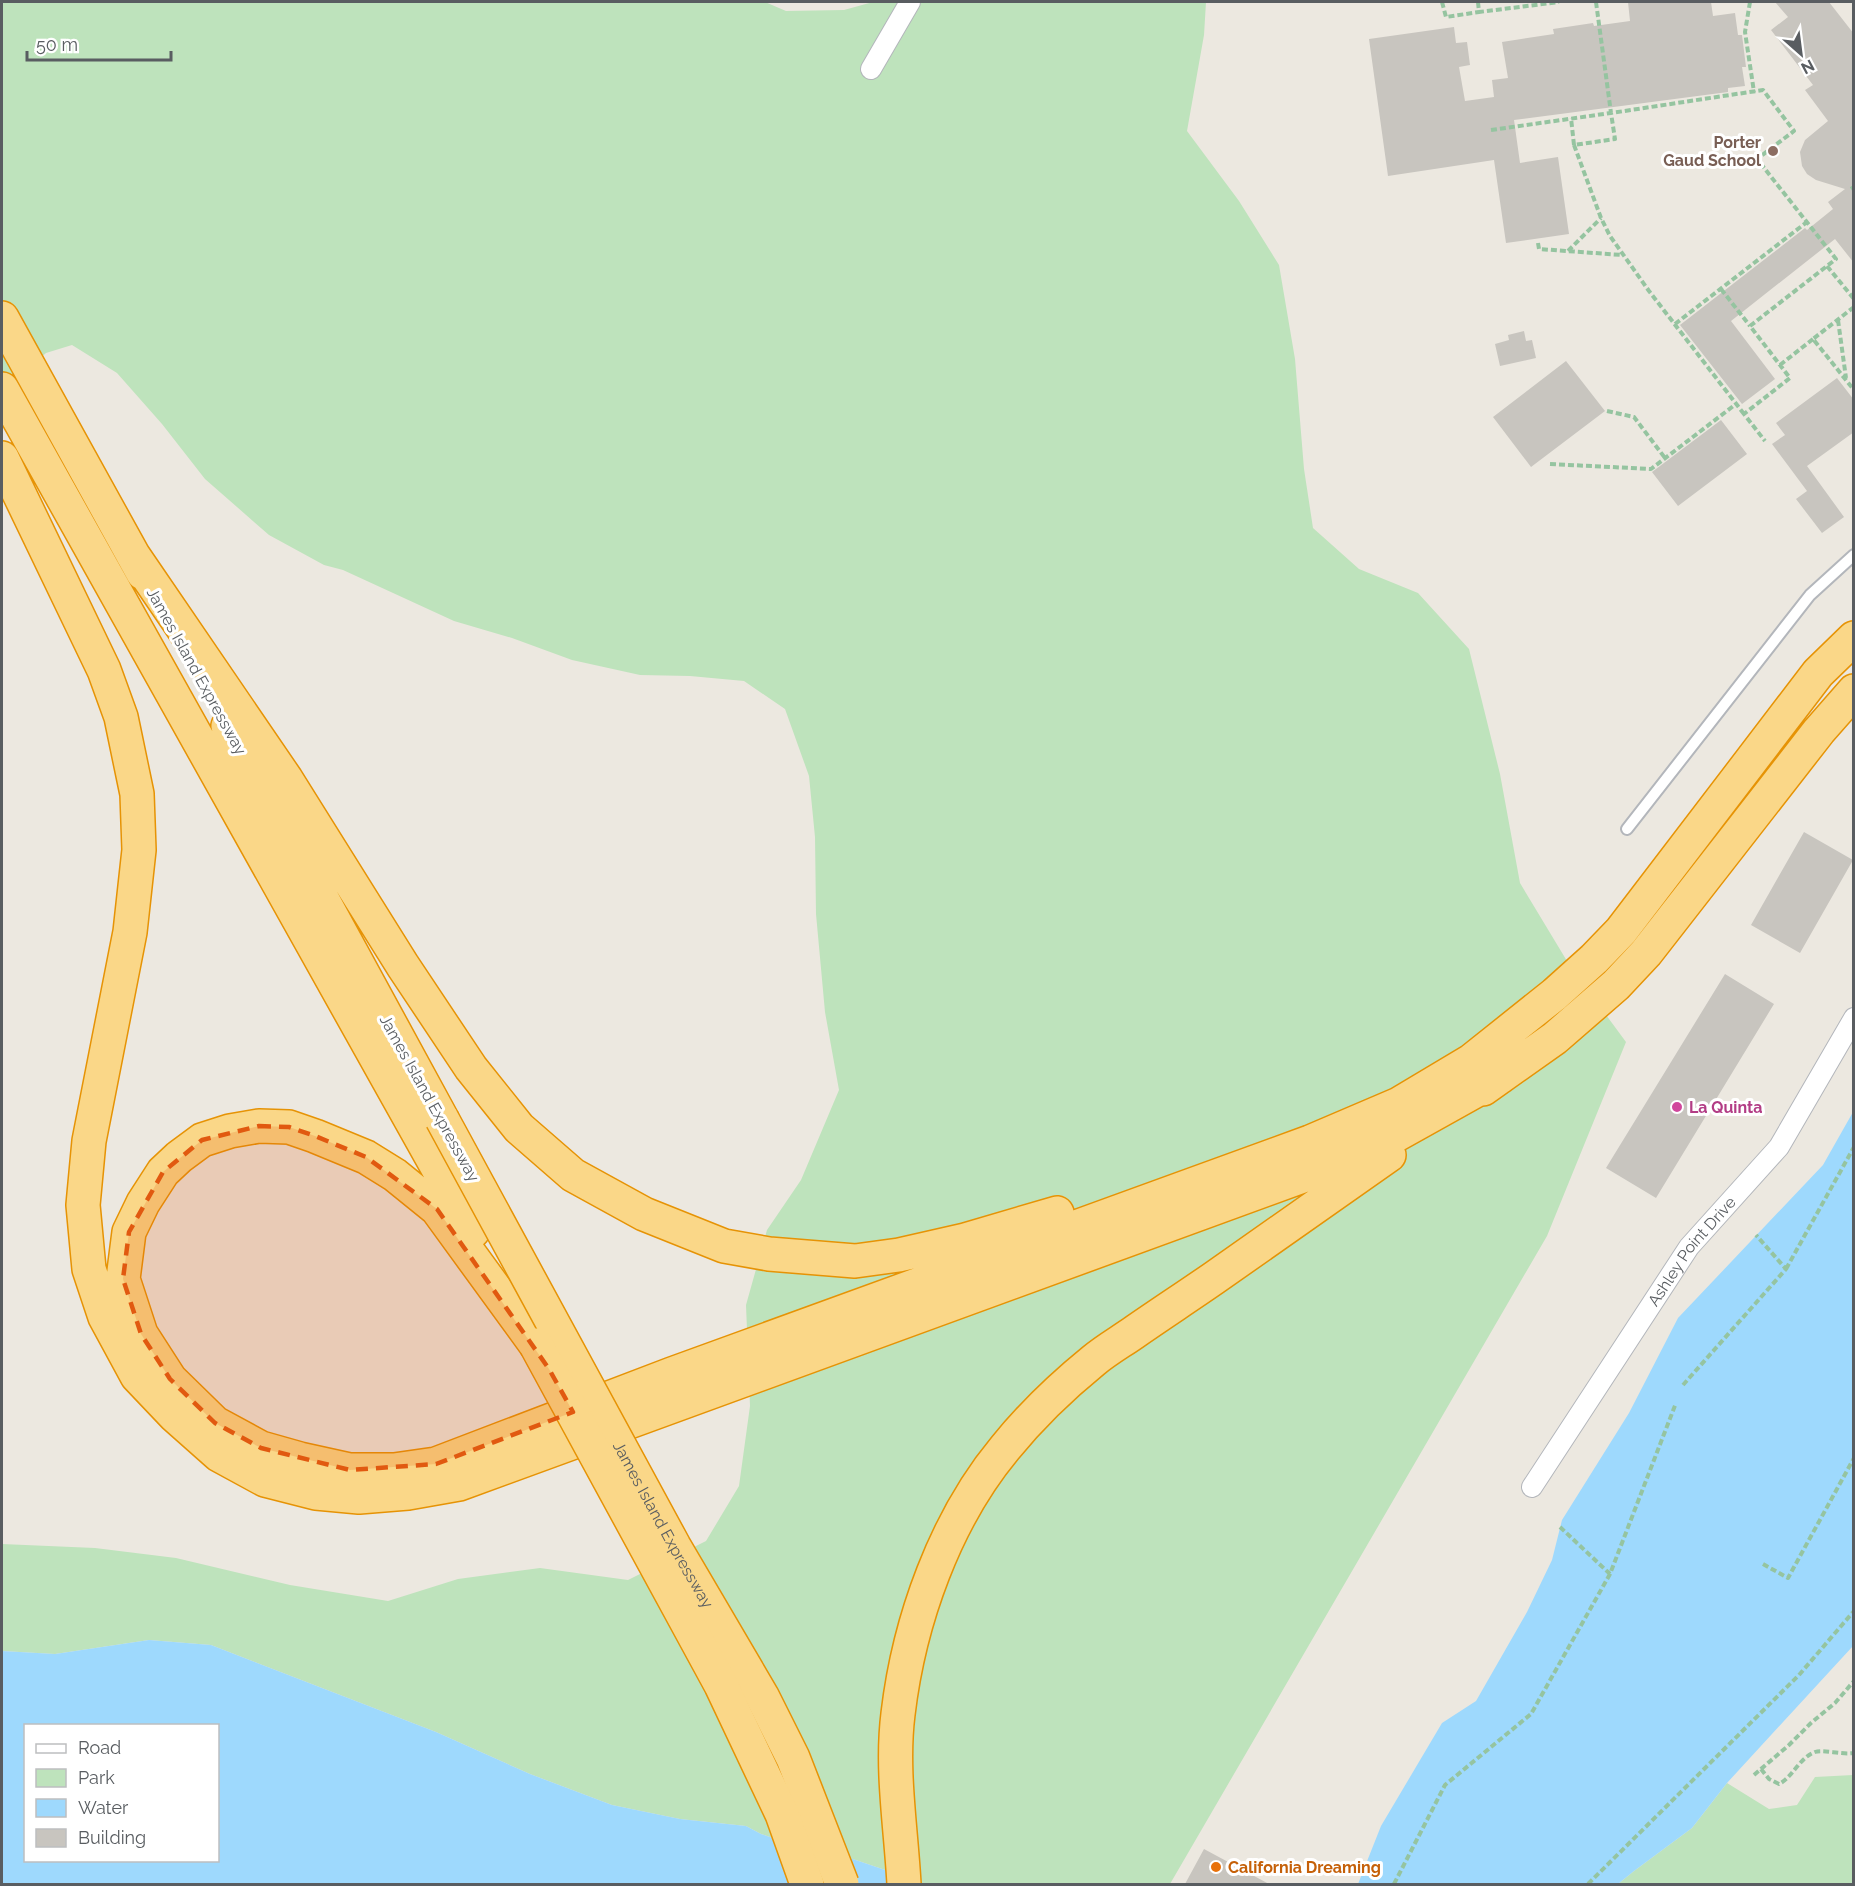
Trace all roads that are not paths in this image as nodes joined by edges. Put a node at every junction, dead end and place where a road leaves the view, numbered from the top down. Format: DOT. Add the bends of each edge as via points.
graph roads {
  1 [pos="910,2"];
  2 [pos="871,69"];
  3 [pos="2,318"];
  4 [pos="2,389"];
  5 [pos="2,458"];
  6 [pos="133,555"];
  7 [pos="1854,555"];
  8 [pos="1854,638"];
  9 [pos="1854,691"];
  10 [pos="1627,829"];
  11 [pos="1854,1018"];
  12 [pos="1500,1077"];
  13 [pos="1310,1142"];
  14 [pos="536,1345"];
  15 [pos="1532,1486"];
  16 [pos="807,1884"];
  17 [pos="842,1884"];
  18 [pos="904,1884"];
  1 -- 2 [label="street"];
  3 -- 6 [label="highway, James Island Expressway"];
  4 -- 14 [label="highway, James Island Expressway"];
  5 -- 12 [label="highway, bridge" via="104,670 121,717 137,794 139,850 130,932 89,1142 82,1204 89,1269 105,1317 137,1376 219,1455 265,1480 316,1493 359,1497 459,1484 1330,1166 1396,1135"];
  6 -- 13 [label="highway" via="286,779 471,1068 519,1128 573,1175 645,1214 724,1246 855,1261 965,1240"];
  6 -- 17 [label="highway, James Island Expressway, bridge" via="674,1546 762,1696 793,1758"];
  7 -- 10 [label="lane" via="1810,595"];
  8 -- 13 [label="highway" via="1818,673 1621,931 1594,959 1470,1061 1399,1104"];
  9 -- 12 [label="highway" via="1646,953 1555,1038"];
  11 -- 15 [label="street, Ashley Point Drive" via="1779,1147 1689,1246"];
  12 -- 18 [label="highway" via="1095,1359 1046,1402 1004,1449 975,1490 948,1541 914,1632 897,1725"];
  13 -- 14 [label="highway, bridge" via="436,1464 394,1470 350,1470 300,1459 261,1448 215,1423 170,1379 141,1334 123,1279 129,1232 163,1172 202,1140 259,1126 289,1127 366,1157 437,1209"];
  14 -- 16 [label="highway, James Island Expressway, bridge" via="722,1685 782,1814"];
}
